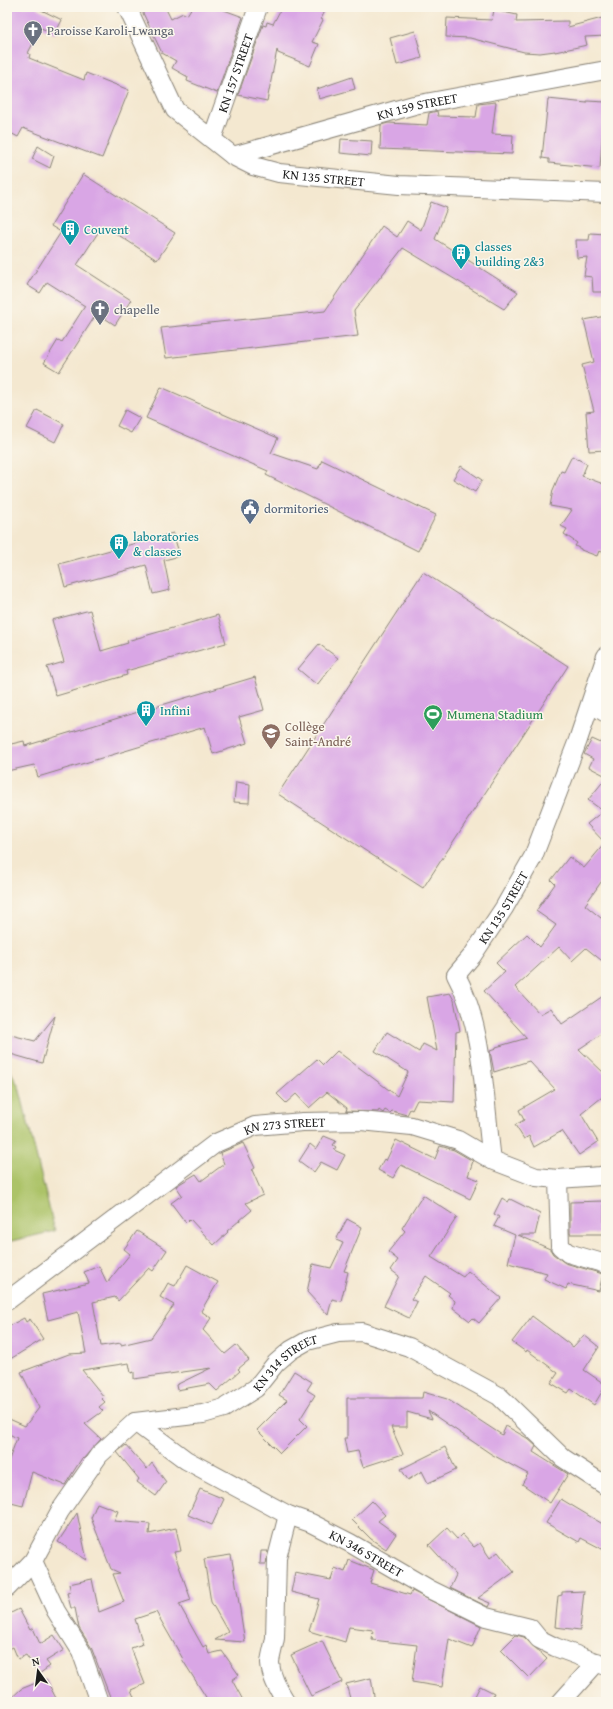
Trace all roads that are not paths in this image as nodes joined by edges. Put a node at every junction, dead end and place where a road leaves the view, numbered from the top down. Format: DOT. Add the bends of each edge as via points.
graph roads {
  1 [pos="127,7"];
  2 [pos="258,7"];
  3 [pos="606,70"];
  4 [pos="212,139"];
  5 [pos="233,156"];
  6 [pos="606,193"];
  7 [pos="606,656"];
  8 [pos="598,709"];
  9 [pos="492,1160"];
  10 [pos="606,1174"];
  11 [pos="558,1178"];
  12 [pos="606,1264"];
  13 [pos="7,1301"];
  14 [pos="135,1422"];
  15 [pos="606,1486"];
  16 [pos="288,1515"];
  17 [pos="33,1561"];
  18 [pos="7,1588"];
  19 [pos="602,1664"];
  20 [pos="99,1702"];
  21 [pos="286,1702"];
  22 [pos="562,1702"];
  1 -- 4 [label="street, KN 135 STREET" via="175,110"];
  2 -- 4 [label="street, KN 157 STREET"];
  3 -- 5 [label="street, KN 159 STREET" via="414,105"];
  4 -- 5 [label="street, KN 135 STREET"];
  5 -- 6 [label="street, KN 135 STREET" via="253,166 279,174 399,185"];
  7 -- 8 [label="street, KN 135 STREET"];
  8 -- 9 [label="street, KN 135 STREET" via="533,857 504,908 456,975 466,994 479,1047"];
  9 -- 11 [label="street, KN 273 STREET" via="536,1177"];
  9 -- 13 [label="street, KN 273 STREET" via="458,1140 412,1126 361,1121 255,1126 216,1143"];
  10 -- 11 [label="street, KN 273 STREET"];
  11 -- 12 [label="street" via="560,1246 568,1253"];
  14 -- 15 [label="street, KN 314 STREET" via="203,1414 224,1408 256,1388 276,1363 307,1341 362,1332 410,1347 499,1396 563,1458"];
  14 -- 16 [label="street, KN 346 STREET" via="186,1460"];
  14 -- 17 [label="street" via="99,1455 60,1511"];
  16 -- 19 [label="street, KN 346 STREET" via="311,1523 350,1543 429,1590 486,1617 530,1628 539,1639"];
  16 -- 21 [label="street" via="277,1558 275,1638 270,1662 273,1678"];
  17 -- 18 [label="street"];
  17 -- 20 [label="street" via="56,1611 81,1651"];
  19 -- 22 [label="street"];
}
